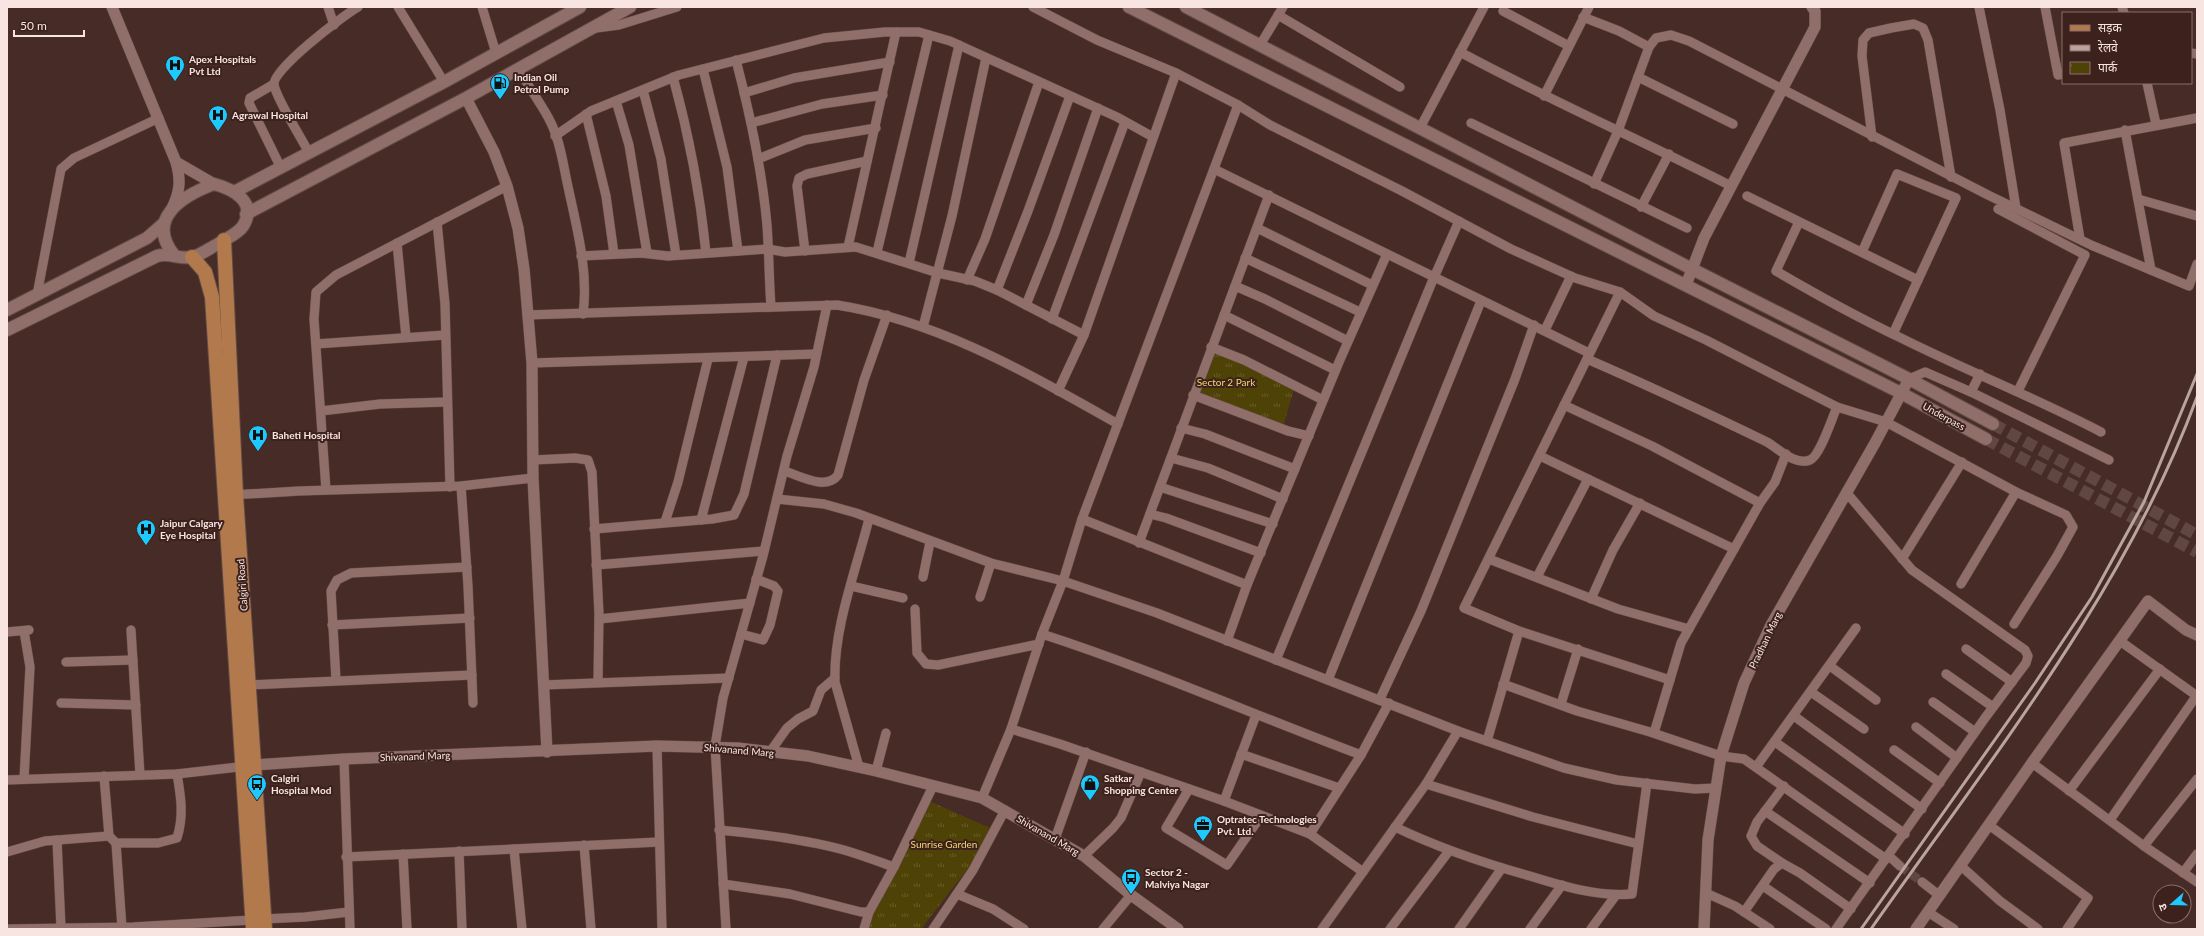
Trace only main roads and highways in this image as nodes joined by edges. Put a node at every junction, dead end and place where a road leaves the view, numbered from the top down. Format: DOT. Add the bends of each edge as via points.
graph roads {
  1 [pos="580,7"];
  2 [pos="630,7"];
  3 [pos="1129,7"];
  4 [pos="1186,7"];
  5 [pos="236,191"];
  6 [pos="246,214"];
  7 [pos="163,224"];
  8 [pos="224,240"];
  9 [pos="174,255"];
  10 [pos="192,257"];
  11 [pos="7,310"];
  12 [pos="7,330"];
  13 [pos="1993,424"];
  14 [pos="1986,439"];
  15 [pos="230,495"];
  16 [pos="249,766"];
  17 [pos="258,924"];
  1 -- 5 [label="main road"];
  2 -- 6 [label="main road" via="466,98"];
  3 -- 14 [label="main road, Underpass" via="1901,393"];
  4 -- 13 [label="main road, Underpass"];
  5 -- 6 [label="main road" via="243,199"];
  5 -- 7 [label="main road" via="214,184 192,194 172,208"];
  6 -- 8 [label="main road" via="242,227"];
  7 -- 9 [label="main road" via="163,237"];
  7 -- 11 [label="main road" via="147,238"];
  8 -- 10 [label="main road"];
  8 -- 15 [label="main road, Calgiri Road"];
  9 -- 10 [label="main road"];
  9 -- 12 [label="main road" via="157,256"];
  10 -- 15 [label="main road, Calgiri Road" via="205,272 212,297"];
  15 -- 16 [label="main road, Calgiri Road"];
  15 -- 16 [label="main road, Calgiri Road" via="250,685"];
  16 -- 17 [label="main road, Calgiri Road"];
}
